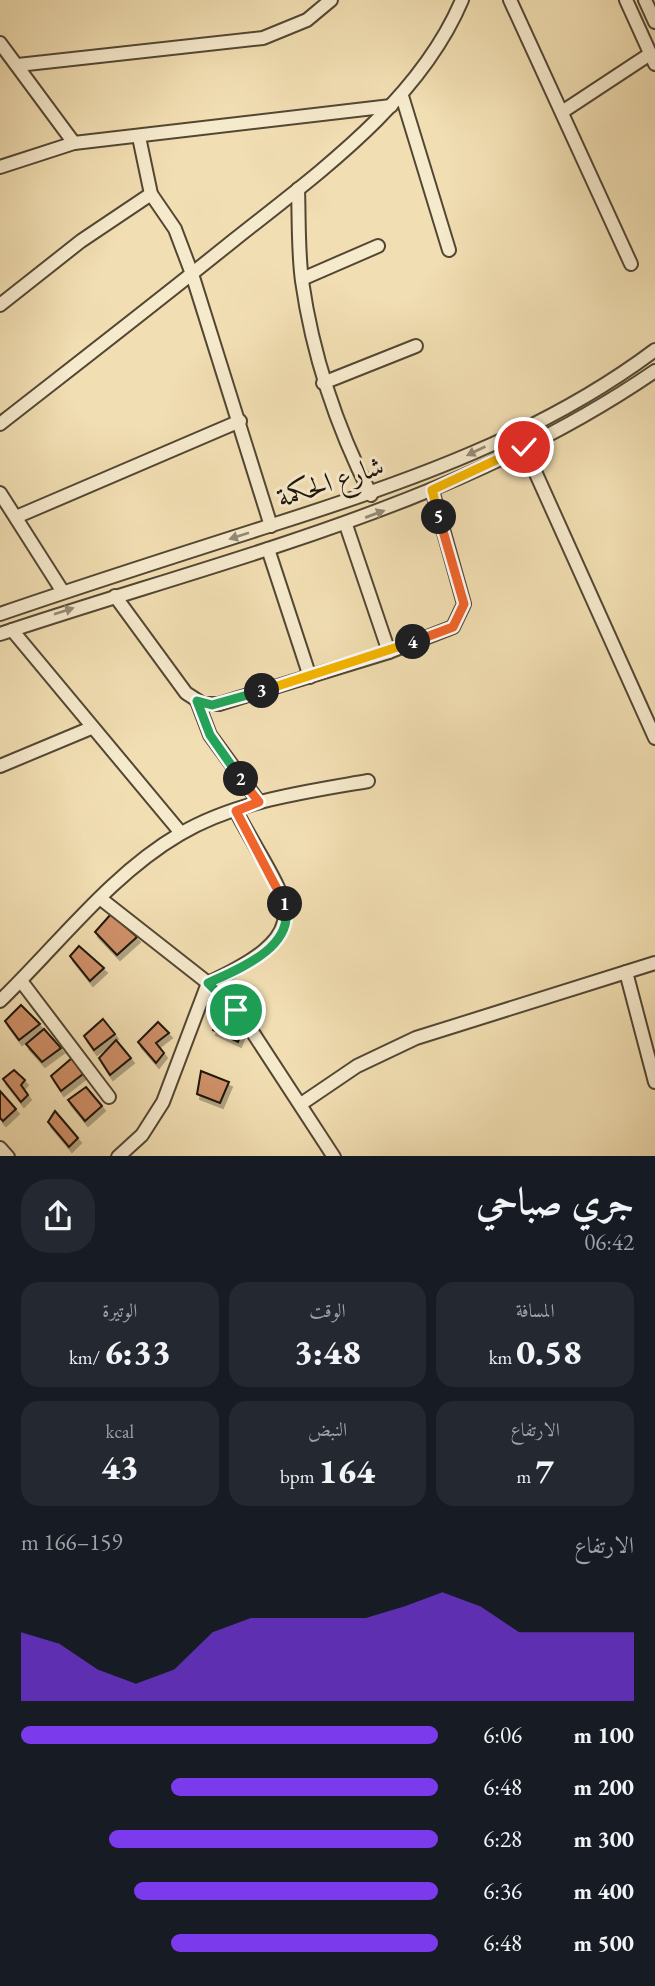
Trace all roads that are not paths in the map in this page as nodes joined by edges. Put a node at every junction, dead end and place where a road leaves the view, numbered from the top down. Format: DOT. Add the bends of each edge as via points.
graph roads {
  1 [pos="331,0"];
  2 [pos="462,0"];
  3 [pos="510,0"];
  4 [pos="626,0"];
  5 [pos="645,0"];
  6 [pos="655,22"];
  7 [pos="0,43"];
  8 [pos="652,59"];
  9 [pos="18,65"];
  10 [pos="402,96"];
  11 [pos="391,106"];
  12 [pos="562,112"];
  13 [pos="139,137"];
  14 [pos="74,143"];
  15 [pos="0,167"];
  16 [pos="298,189"];
  17 [pos="151,194"];
  18 [pos="378,246"];
  19 [pos="449,250"];
  20 [pos="631,264"];
  21 [pos="192,274"];
  22 [pos="302,279"];
  23 [pos="0,305"];
  24 [pos="416,346"];
  25 [pos="655,349"];
  26 [pos="655,371"];
  27 [pos="655,381"];
  28 [pos="323,383"];
  29 [pos="622,394"];
  30 [pos="240,421"];
  31 [pos="0,424"];
  32 [pos="524,447"];
  33 [pos="432,490"];
  34 [pos="0,493"];
  35 [pos="372,495"];
  36 [pos="16,517"];
  37 [pos="346,525"];
  38 [pos="271,526"];
  39 [pos="268,549"];
  40 [pos="63,592"];
  41 [pos="115,596"];
  42 [pos="0,614"];
  43 [pos="6,632"];
  44 [pos="389,652"];
  45 [pos="310,677"];
  46 [pos="197,701"];
  47 [pos="91,728"];
  48 [pos="655,738"];
  49 [pos="0,766"];
  50 [pos="368,781"];
  51 [pos="259,802"];
  52 [pos="236,811"];
  53 [pos="181,833"];
  54 [pos="100,899"];
  55 [pos="655,963"];
  56 [pos="626,972"];
  57 [pos="21,981"];
  58 [pos="208,983"];
  59 [pos="0,1001"];
  60 [pos="651,1052"];
  61 [pos="655,1082"];
  62 [pos="109,1097"];
  63 [pos="301,1104"];
  64 [pos="119,1156"];
  65 [pos="333,1156"];
  1 -- 9 [label="street" via="307,20 264,38"];
  2 -- 10 [label="street" via="445,34"];
  3 -- 12 [label="street"];
  4 -- 8 [label="street"];
  5 -- 6 [label="street"];
  7 -- 9 [label="street"];
  8 -- 12 [label="street"];
  9 -- 14 [label="street"];
  10 -- 11 [label="street"];
  10 -- 19 [label="street"];
  11 -- 13 [label="street"];
  11 -- 16 [label="street"];
  12 -- 20 [label="street"];
  13 -- 14 [label="street"];
  13 -- 17 [label="street"];
  14 -- 15 [label="street"];
  16 -- 21 [label="street"];
  16 -- 22 [label="street"];
  17 -- 21 [label="street" via="175,229"];
  17 -- 23 [label="street" via="81,241"];
  18 -- 22 [label="street"];
  21 -- 30 [label="street"];
  21 -- 31 [label="street"];
  22 -- 28 [label="street"];
  24 -- 28 [label="street"];
  25 -- 35 [label="street, شارع الحكمة, one-way" via="602,386 531,424"];
  26 -- 29 [label="street, شارع الحكمة"];
  27 -- 29 [label="street"];
  28 -- 35 [label="street" via="343,440"];
  29 -- 32 [label="street, شارع الحكمة"];
  30 -- 36 [label="street"];
  30 -- 38 [label="street"];
  32 -- 33 [label="street, شارع الحكمة"];
  32 -- 48 [label="street"];
  37 -- 33 [label="street, شارع الحكمة, one-way"];
  33 -- 44 [label="street" via="464,604 453,627"];
  34 -- 36 [label="street"];
  35 -- 38 [label="street, شارع الحكمة"];
  36 -- 40 [label="street"];
  37 -- 39 [label="street, شارع الحكمة"];
  37 -- 44 [label="street"];
  38 -- 40 [label="street, شارع الحكمة, one-way"];
  39 -- 41 [label="street, شارع الحكمة"];
  39 -- 45 [label="street"];
  40 -- 42 [label="street, شارع الحكمة"];
  43 -- 41 [label="street, شارع الحكمة, one-way"];
  41 -- 46 [label="street"];
  43 -- 47 [label="street"];
  44 -- 45 [label="street"];
  45 -- 46 [label="street" via="219,704"];
  46 -- 51 [label="street" via="210,735"];
  47 -- 49 [label="street"];
  47 -- 53 [label="street"];
  50 -- 51 [label="street"];
  51 -- 52 [label="street"];
  52 -- 53 [label="street"];
  52 -- 58 [label="street" via="278,887 286,922 278,939 262,954"];
  53 -- 54 [label="street" via="142,859"];
  54 -- 57 [label="street"];
  54 -- 58 [label="street"];
  55 -- 56 [label="street"];
  56 -- 60 [label="street"];
  56 -- 63 [label="street" via="416,1038 357,1066"];
  57 -- 59 [label="street"];
  57 -- 62 [label="street"];
  58 -- 63 [label="street" via="246,1020"];
  58 -- 64 [label="street" via="163,1102 142,1135"];
  60 -- 61 [label="street"];
  63 -- 65 [label="street"];
}
